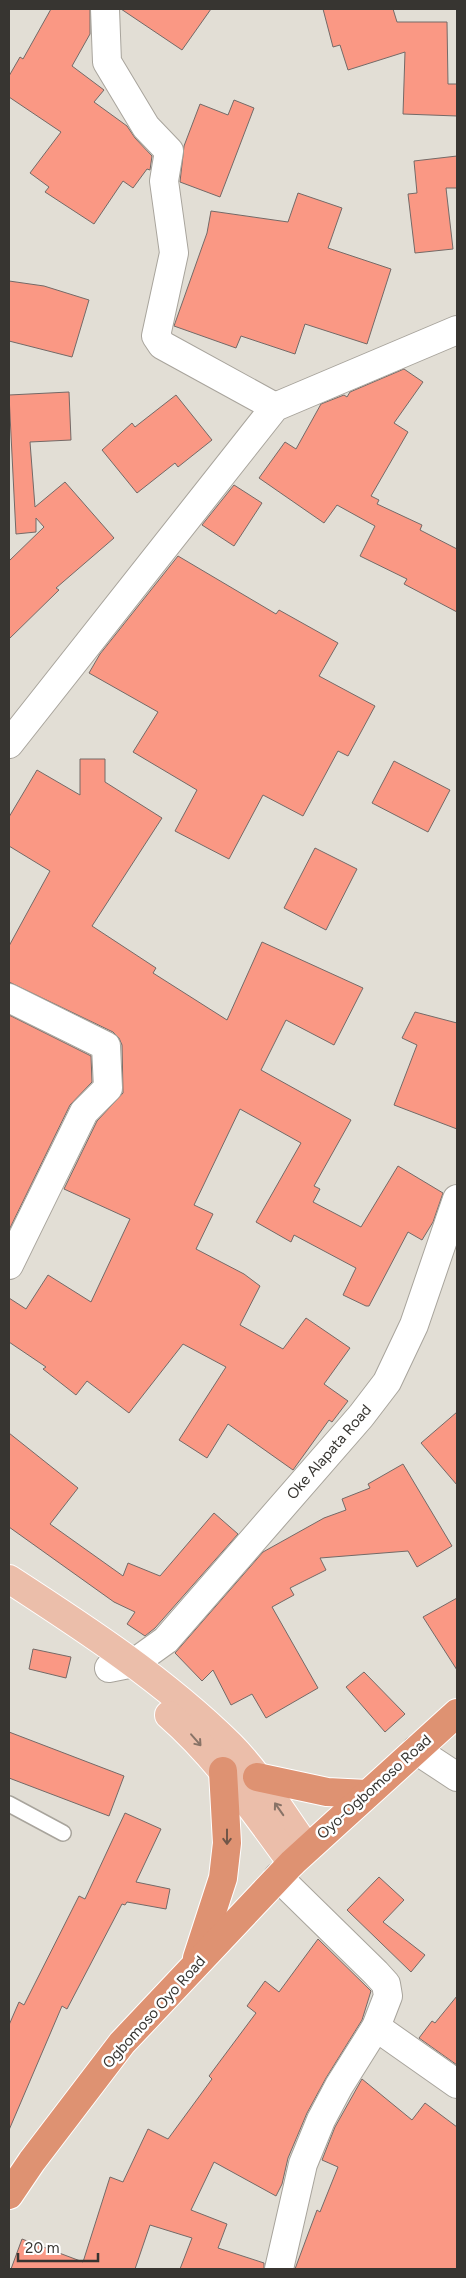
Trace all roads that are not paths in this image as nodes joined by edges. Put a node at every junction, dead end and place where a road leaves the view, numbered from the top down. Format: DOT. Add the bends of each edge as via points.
graph roads {
  1 [pos="105,9"];
  2 [pos="457,330"];
  3 [pos="275,407"];
  4 [pos="9,744"];
  5 [pos="9,998"];
  6 [pos="457,1199"];
  7 [pos="9,1265"];
  8 [pos="9,1579"];
  9 [pos="122,1666"];
  10 [pos="457,1713"];
  11 [pos="416,1750"];
  12 [pos="223,1771"];
  13 [pos="457,1777"];
  14 [pos="257,1778"];
  15 [pos="367,1794"];
  16 [pos="9,1804"];
  17 [pos="63,1833"];
  18 [pos="292,1863"];
  19 [pos="195,1966"];
  20 [pos="376,2027"];
  21 [pos="457,2084"];
  22 [pos="9,2195"];
  23 [pos="280,2269"];
  1 -- 3 [label="street" via="107,62 146,127 169,151 164,181 174,253 156,336 162,345"];
  2 -- 3 [label="street"];
  3 -- 4 [label="street"];
  5 -- 7 [label="street" via="106,1046 108,1088 84,1112"];
  6 -- 9 [label="street, Oke Alapata Road" via="414,1325 388,1382 166,1640"];
  8 -- 9 [label="main road" via="90,1632"];
  9 -- 12 [label="main road, one-way" via="157,1704 189,1732"];
  9 -- 14 [label="main road" via="225,1741"];
  10 -- 11 [label="highway, Oyo-Ogbomoso Road"];
  11 -- 13 [label="street"];
  11 -- 15 [label="highway, Oyo-Ogbomoso Road"];
  12 -- 18 [label="main road"];
  12 -- 19 [label="highway, one-way" via="227,1843 223,1878"];
  14 -- 15 [label="highway" via="327,1792"];
  18 -- 14 [label="main road, one-way"];
  15 -- 18 [label="highway, Oyo-Ogbomoso Road"];
  16 -- 17 [label="lane"];
  18 -- 19 [label="highway, Ogbomoso Oyo Road"];
  18 -- 20 [label="street" via="386,1984 388,1996"];
  19 -- 22 [label="highway, Ogbomoso Oyo Road" via="122,2043"];
  20 -- 21 [label="street"];
  20 -- 23 [label="street" via="339,2086 303,2164"];
}
